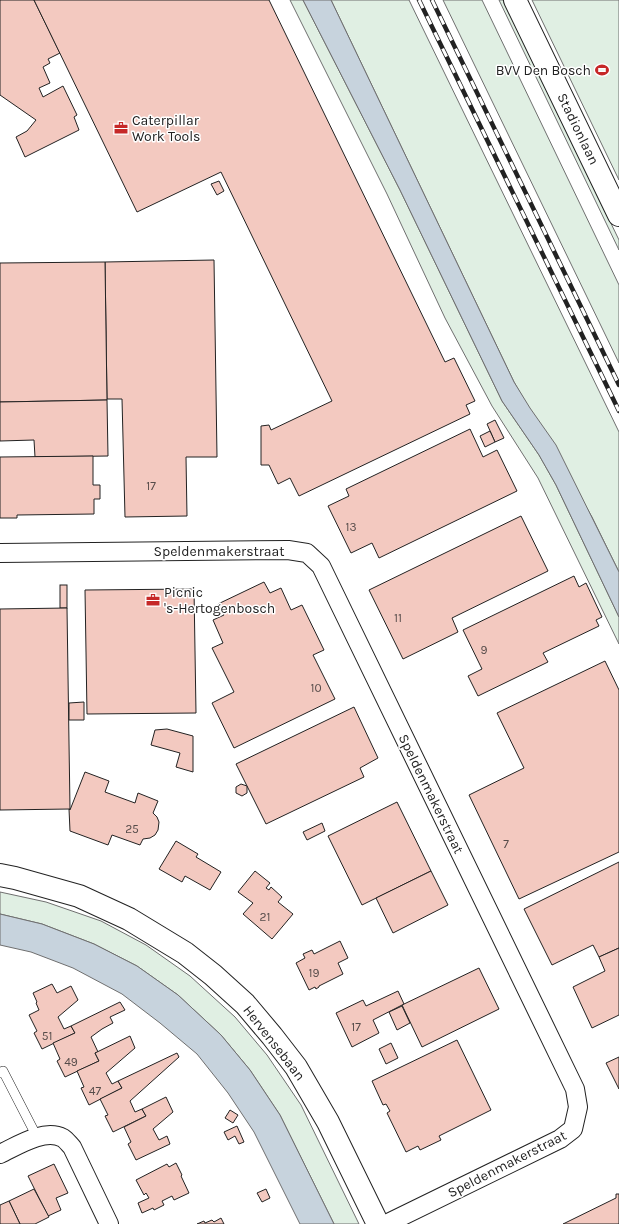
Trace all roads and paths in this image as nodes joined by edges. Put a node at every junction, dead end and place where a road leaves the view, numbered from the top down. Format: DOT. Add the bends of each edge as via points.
graph roads {
  1 [pos="515,0"];
  2 [pos="619,215"];
  3 [pos="0,553"];
  4 [pos="0,875"];
  5 [pos="0,1073"];
  6 [pos="37,1137"];
  7 [pos="0,1154"];
  8 [pos="109,1224"];
  9 [pos="378,1224"];
  10 [pos="386,1224"];
  1 -- 2 [label="street, Stadionlaan"];
  3 -- 10 [label="street, Speldenmakerstraat" via="288,550 307,553 321,566 575,1089 578,1107 573,1129 560,1139"];
  4 -- 9 [label="street, Hervensebaan" via="80,896 129,919 185,953 245,1004 296,1067 328,1122"];
  5 -- 6 [label="lane" via="3,1071"];
  6 -- 7 [label="street"];
  6 -- 8 [label="street" via="51,1134 63,1138 72,1147"];
}
